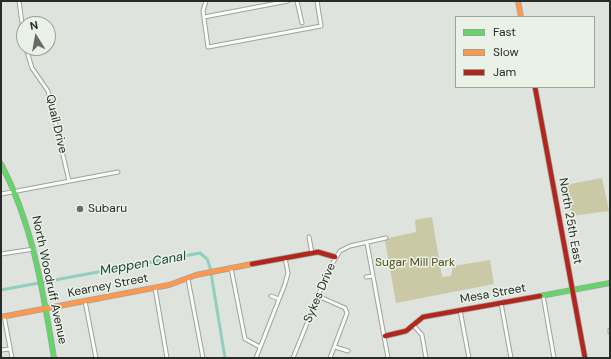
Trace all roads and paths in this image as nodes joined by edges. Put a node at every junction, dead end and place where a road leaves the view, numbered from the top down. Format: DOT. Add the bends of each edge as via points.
graph roads {
  1 [pos="19,1"];
  2 [pos="206,1"];
  3 [pos="288,1"];
  4 [pos="298,1"];
  5 [pos="317,1"];
  6 [pos="518,1"];
  7 [pos="21,16"];
  8 [pos="521,16"];
  9 [pos="204,17"];
  10 [pos="302,23"];
  11 [pos="28,56"];
  12 [pos="535,88"];
  13 [pos="1,164"];
  14 [pos="118,172"];
  15 [pos="69,181"];
  16 [pos="15,191"];
  17 [pos="1,194"];
  18 [pos="309,237"];
  19 [pos="386,238"];
  20 [pos="366,242"];
  21 [pos="34,249"];
  22 [pos="312,253"];
  23 [pos="1,254"];
  24 [pos="335,257"];
  25 [pos="285,258"];
  26 [pos="231,268"];
  27 [pos="373,276"];
  28 [pos="366,277"];
  29 [pos="188,279"];
  30 [pos="610,283"];
  31 [pos="155,288"];
  32 [pos="572,290"];
  33 [pos="542,295"];
  34 [pos="271,296"];
  35 [pos="318,296"];
  36 [pos="279,299"];
  37 [pos="85,301"];
  38 [pos="501,303"];
  39 [pos="46,308"];
  40 [pos="460,310"];
  41 [pos="3,316"];
  42 [pos="414,326"];
  43 [pos="385,336"];
  44 [pos="260,347"];
  45 [pos="335,347"];
  46 [pos="10,349"];
  47 [pos="1,350"];
  48 [pos="348,351"];
  49 [pos="12,358"];
  50 [pos="54,358"];
  51 [pos="96,358"];
  52 [pos="167,358"];
  53 [pos="202,358"];
  54 [pos="256,358"];
  55 [pos="293,358"];
  56 [pos="330,358"];
  57 [pos="388,358"];
  58 [pos="426,358"];
  59 [pos="469,358"];
  60 [pos="511,358"];
  61 [pos="554,358"];
  62 [pos="584,358"];
  1 -- 7 [label="street"];
  2 -- 9 [label="street"];
  3 -- 9 [label="street"];
  4 -- 10 [label="street"];
  5 -- 9 [label="street" via="321,26 217,46 208,47"];
  6 -- 8 [label="street"];
  11 -- 15 [label="street, Quail Drive" via="32,68 48,91"];
  12 -- 32 [label="street, North 25th East"];
  13 -- 16 [label="street, North Woodruff Avenue"];
  14 -- 15 [label="street"];
  15 -- 16 [label="street"];
  16 -- 17 [label="street"];
  16 -- 21 [label="street, North Woodruff Avenue" via="24,211"];
  18 -- 22 [label="street"];
  19 -- 20 [label="street, Sykes Drive"];
  20 -- 24 [label="street, Sykes Drive" via="343,249"];
  20 -- 27 [label="street"];
  21 -- 23 [label="street"];
  21 -- 39 [label="street, North Woodruff Avenue"];
  22 -- 24 [label="street, Kearney Street" via="318,252"];
  22 -- 25 [label="street, Kearney Street"];
  24 -- 35 [label="street, Sykes Drive"];
  25 -- 26 [label="street, Kearney Street"];
  25 -- 36 [label="street" via="288,273"];
  26 -- 29 [label="street, Kearney Street"];
  26 -- 44 [label="street" via="245,339"];
  27 -- 28 [label="street"];
  27 -- 43 [label="street"];
  29 -- 31 [label="street, Kearney Street"];
  29 -- 53 [label="street"];
  30 -- 32 [label="street, Mesa Street"];
  31 -- 37 [label="street, Kearney Street"];
  31 -- 52 [label="street"];
  32 -- 33 [label="street, Mesa Street"];
  32 -- 62 [label="street, North 25th East"];
  33 -- 38 [label="street, Mesa Street"];
  33 -- 61 [label="street"];
  34 -- 36 [label="street"];
  35 -- 45 [label="street" via="347,311"];
  35 -- 55 [label="street, Sykes Drive"];
  36 -- 44 [label="street"];
  37 -- 39 [label="street, Kearney Street"];
  37 -- 51 [label="street"];
  38 -- 40 [label="street, Mesa Street"];
  38 -- 60 [label="street"];
  39 -- 41 [label="street, Kearney Street"];
  39 -- 50 [label="street, North Woodruff Avenue"];
  40 -- 42 [label="street, Mesa Street" via="423,317"];
  40 -- 59 [label="street"];
  41 -- 46 [label="street"];
  42 -- 43 [label="street, Mesa Street" via="399,334"];
  42 -- 58 [label="street" via="422,335"];
  43 -- 57 [label="street"];
  44 -- 54 [label="street"];
  45 -- 48 [label="street"];
  45 -- 56 [label="street"];
  46 -- 47 [label="street"];
  46 -- 49 [label="street"];
}
